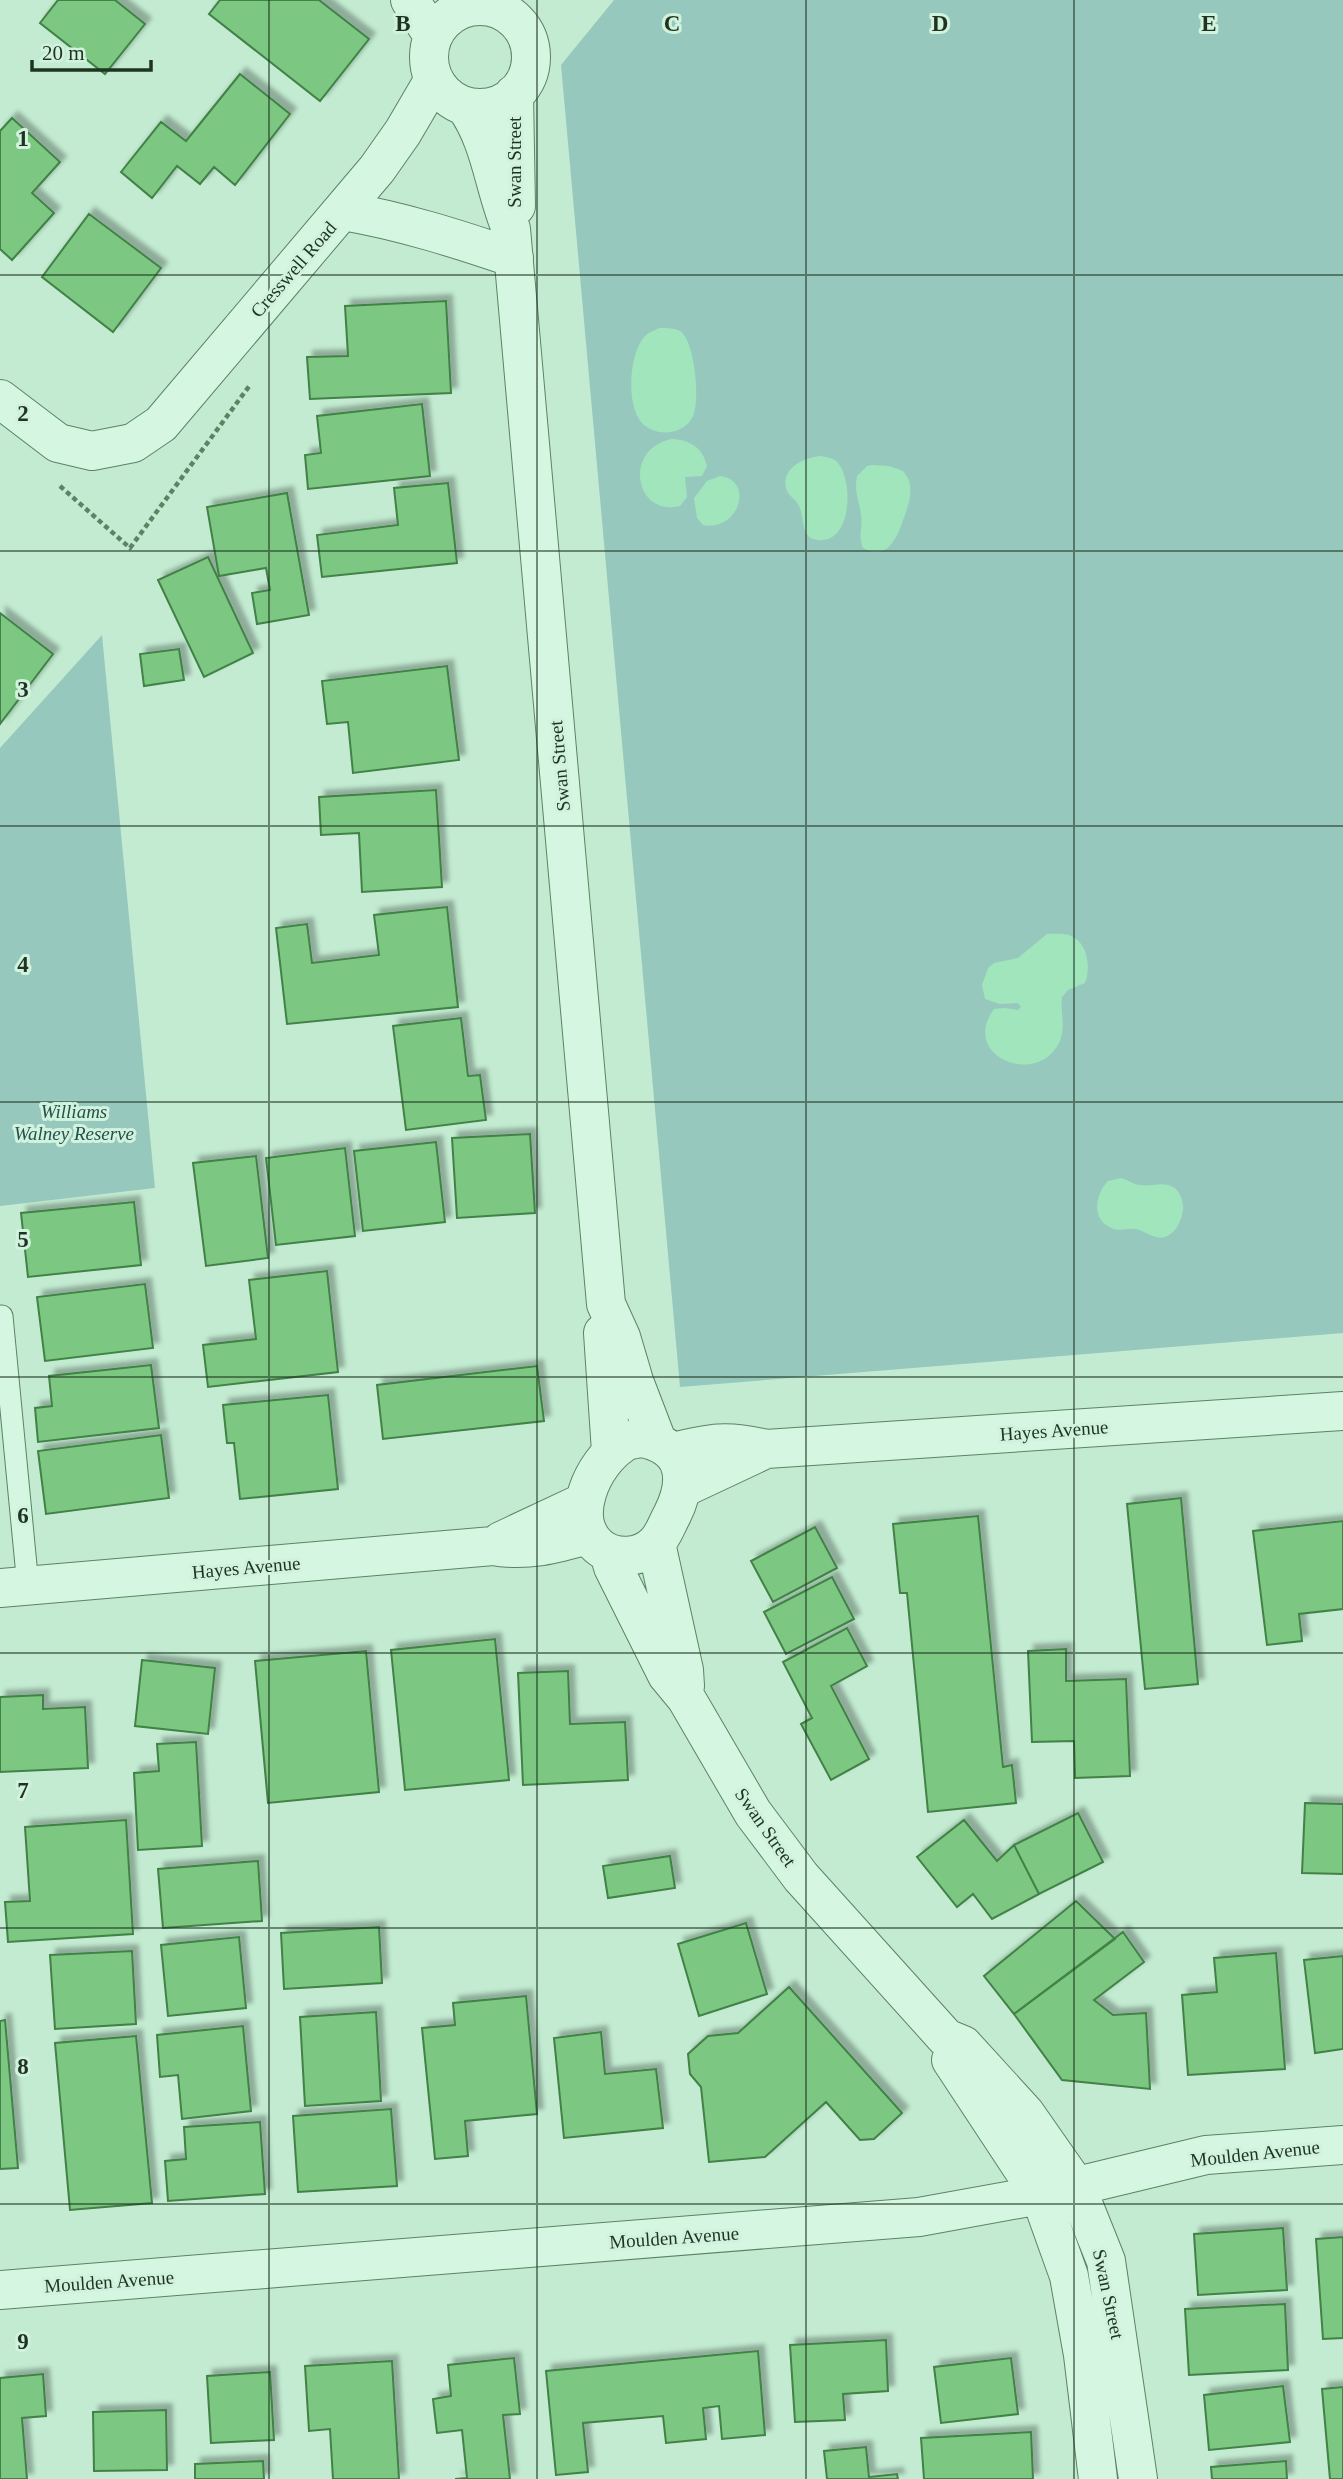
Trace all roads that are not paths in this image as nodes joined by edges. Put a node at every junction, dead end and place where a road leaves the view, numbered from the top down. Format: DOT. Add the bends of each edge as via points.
graph roads {
  1 [pos="410,0"];
  2 [pos="482,11"];
  3 [pos="434,79"];
  4 [pos="514,94"];
  5 [pos="465,106"];
  6 [pos="343,211"];
  7 [pos="513,244"];
  8 [pos="0,399"];
  9 [pos="606,1304"];
  10 [pos="2,1317"];
  11 [pos="1343,1411"];
  12 [pos="665,1446"];
  13 [pos="766,1449"];
  14 [pos="611,1452"];
  15 [pos="683,1488"];
  16 [pos="594,1530"];
  17 [pos="656,1543"];
  18 [pos="14,1587"];
  19 [pos="686,1698"];
  20 [pos="1343,2145"];
  21 [pos="1058,2190"];
  22 [pos="0,2290"];
  23 [pos="1098,2479"];
  24 [pos="1138,2479"];
  1 -- 2 [label="street"];
  2 -- 3 [label="street" via="429,58"];
  2 -- 4 [label="street" via="527,40 530,62 524,82"];
  3 -- 5 [label="street" via="442,91"];
  3 -- 6 [label="street, Cresswell Road" via="403,132"];
  4 -- 5 [label="street" via="491,107"];
  4 -- 7 [label="street, Swan Street"];
  5 -- 7 [label="street, Swan Street" via="489,160"];
  6 -- 7 [label="street"];
  6 -- 8 [label="street, Cresswell Road" via="161,424 133,443 92,451 58,443"];
  7 -- 9 [label="street, Swan Street"];
  9 -- 12 [label="street, Swan Street" via="634,1381"];
  9 -- 14 [label="street, Swan Street" via="602,1316"];
  10 -- 18 [label="lane"];
  11 -- 13 [label="street, Hayes Avenue"];
  12 -- 13 [label="street, Hayes Avenue" via="739,1442"];
  12 -- 14 [label="street" via="642,1438 624,1442"];
  12 -- 15 [label="street" via="678,1461"];
  13 -- 15 [label="street, Hayes Avenue"];
  14 -- 16 [label="street" via="601,1465"];
  15 -- 17 [label="street"];
  16 -- 17 [label="street" via="624,1556 641,1554"];
  16 -- 18 [label="street, Hayes Avenue" via="544,1547 513,1550 493,1546"];
  16 -- 19 [label="street, Swan Street" via="660,1663"];
  17 -- 19 [label="street, Swan Street"];
  19 -- 21 [label="street, Swan Street" via="753,1813 801,1877 946,2038 963,2045 1025,2113"];
  20 -- 21 [label="street, Moulden Avenue" via="1206,2155"];
  21 -- 22 [label="street, Moulden Avenue" via="919,2217"];
  21 -- 23 [label="street, Swan Street"];
  21 -- 24 [label="street, Swan Street" via="1106,2260"];
}
